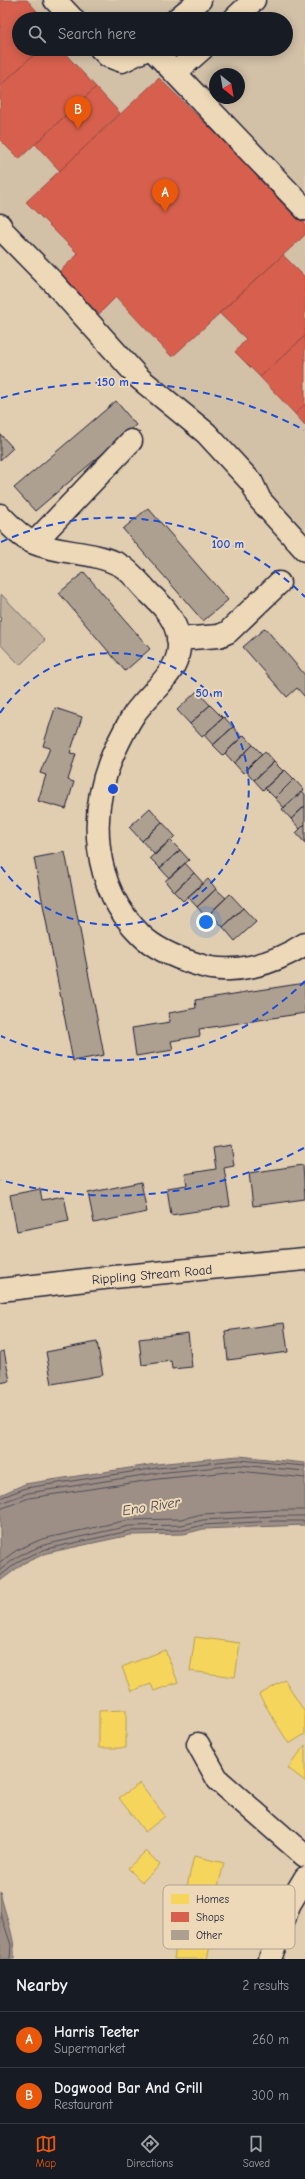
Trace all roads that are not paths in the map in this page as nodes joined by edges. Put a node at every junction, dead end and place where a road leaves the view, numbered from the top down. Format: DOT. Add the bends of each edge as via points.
graph roads {
  1 [pos="55,0"];
  2 [pos="200,0"];
  3 [pos="254,0"];
  4 [pos="66,12"];
  5 [pos="185,12"];
  6 [pos="241,12"];
  7 [pos="108,56"];
  8 [pos="132,56"];
  9 [pos="159,56"];
  10 [pos="194,56"];
  11 [pos="175,73"];
  12 [pos="305,209"];
  13 [pos="0,225"];
  14 [pos="131,441"];
  15 [pos="0,515"];
  16 [pos="34,543"];
  17 [pos="305,550"];
  18 [pos="279,583"];
  19 [pos="178,639"];
  20 [pos="305,944"];
  21 [pos="305,1259"];
  22 [pos="0,1290"];
  23 [pos="198,1744"];
  24 [pos="305,1856"];
  25 [pos="305,1878"];
  26 [pos="295,1895"];
  27 [pos="274,1949"];
  28 [pos="270,1959"];
  1 -- 4 [label="street"];
  2 -- 5 [label="street"];
  3 -- 6 [label="street"];
  7 -- 8 [label="street" via="122,61"];
  9 -- 11 [label="street"];
  10 -- 11 [label="street"];
  11 -- 12 [label="street"];
  13 -- 17 [label="street" via="139,378 206,433 252,483 260,500"];
  14 -- 16 [label="street"];
  15 -- 16 [label="street" via="16,531"];
  16 -- 19 [label="street" via="96,556 121,566 166,609 178,632"];
  18 -- 19 [label="street" via="228,632 219,636"];
  19 -- 20 [label="street" via="178,657 135,714 114,752 107,772 97,839 99,860 106,881 116,904 142,936 178,958 199,965 214,968 262,965 286,956"];
  21 -- 22 [label="street, Rippling Stream Road"];
  23 -- 24 [label="street" via="218,1780"];
  25 -- 26 [label="street"];
  27 -- 28 [label="street"];
}
